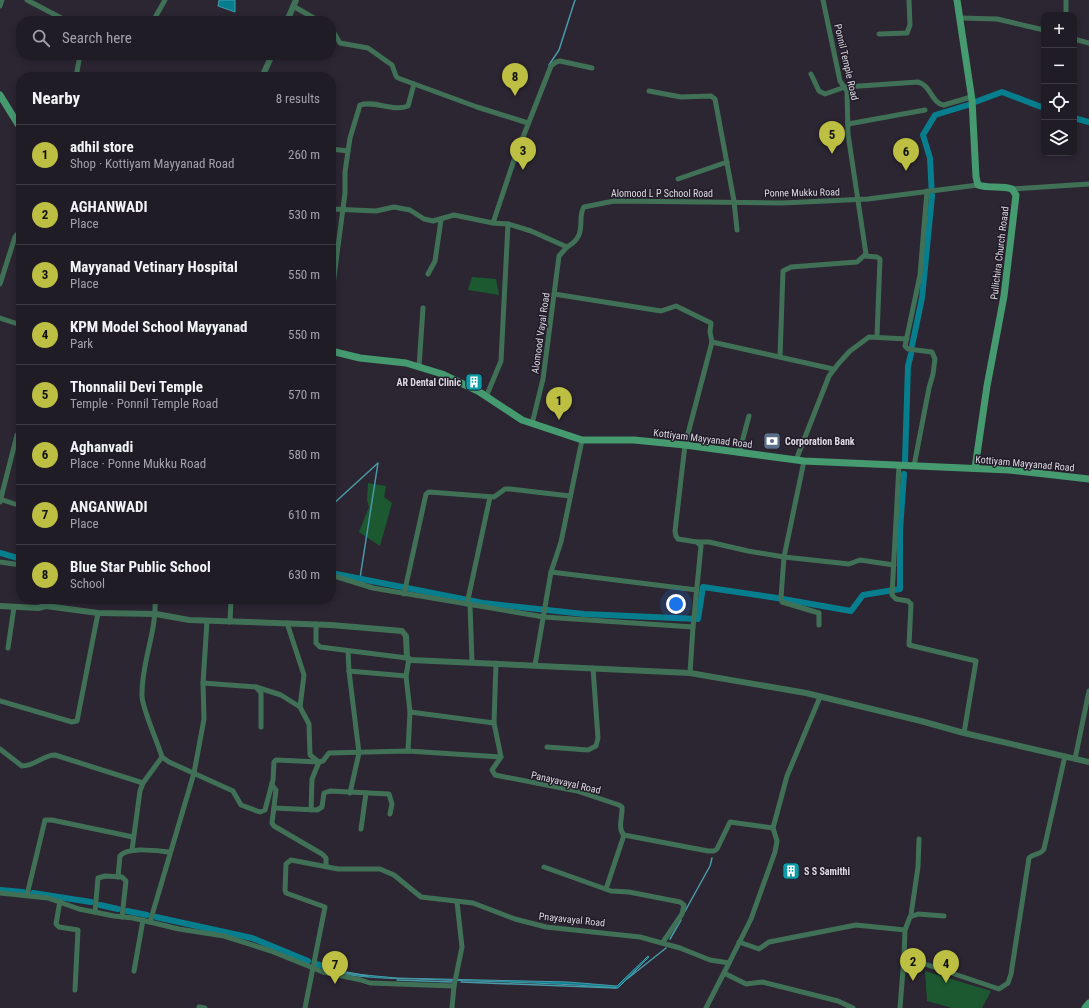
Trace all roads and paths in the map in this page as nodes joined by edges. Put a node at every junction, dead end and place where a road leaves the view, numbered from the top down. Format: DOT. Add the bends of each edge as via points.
graph roads {
  1 [pos="2,0"];
  2 [pos="27,0"];
  3 [pos="165,0"];
  4 [pos="823,0"];
  5 [pos="909,0"];
  6 [pos="957,0"];
  7 [pos="1066,0"];
  8 [pos="295,3"];
  9 [pos="0,6"];
  10 [pos="1066,12"];
  11 [pos="57,16"];
  12 [pos="156,16"];
  13 [pos="289,16"];
  14 [pos="312,16"];
  15 [pos="961,18"];
  16 [pos="1041,29"];
  17 [pos="879,34"];
  18 [pos="336,36"];
  19 [pos="1077,40"];
  20 [pos="1089,43"];
  21 [pos="79,60"];
  22 [pos="270,60"];
  23 [pos="592,68"];
  24 [pos="77,72"];
  25 [pos="264,72"];
  26 [pos="811,74"];
  27 [pos="414,84"];
  28 [pos="845,87"];
  29 [pos="649,92"];
  30 [pos="0,95"];
  31 [pos="971,97"];
  32 [pos="925,110"];
  33 [pos="16,121"];
  34 [pos="528,123"];
  35 [pos="848,124"];
  36 [pos="336,150"];
  37 [pos="348,151"];
  38 [pos="727,162"];
  39 [pos="678,179"];
  40 [pos="1089,184"];
  41 [pos="978,185"];
  42 [pos="1012,189"];
  43 [pos="926,191"];
  44 [pos="857,200"];
  45 [pos="734,201"];
  46 [pos="343,208"];
  47 [pos="336,209"];
  48 [pos="442,220"];
  49 [pos="494,223"];
  50 [pos="508,224"];
  51 [pos="736,230"];
  52 [pos="16,236"];
  53 [pos="567,247"];
  54 [pos="866,255"];
  55 [pos="336,262"];
  56 [pos="428,274"];
  57 [pos="0,284"];
  58 [pos="554,294"];
  59 [pos="423,308"];
  60 [pos="0,318"];
  61 [pos="16,323"];
  62 [pos="877,336"];
  63 [pos="907,339"];
  64 [pos="712,342"];
  65 [pos="336,352"];
  66 [pos="780,357"];
  67 [pos="419,367"];
  68 [pos="833,369"];
  69 [pos="486,397"];
  70 [pos="749,416"];
  71 [pos="532,424"];
  72 [pos="16,439"];
  73 [pos="582,440"];
  74 [pos="685,445"];
  75 [pos="739,453"];
  76 [pos="796,460"];
  77 [pos="804,461"];
  78 [pos="899,465"];
  79 [pos="914,466"];
  80 [pos="975,468"];
  81 [pos="1089,479"];
  82 [pos="570,496"];
  83 [pos="490,497"];
  84 [pos="0,500"];
  85 [pos="16,505"];
  86 [pos="697,542"];
  87 [pos="784,557"];
  88 [pos="0,562"];
  89 [pos="16,564"];
  90 [pos="894,565"];
  91 [pos="551,572"];
  92 [pos="336,577"];
  93 [pos="697,590"];
  94 [pos="404,594"];
  95 [pos="155,604"];
  96 [pos="231,604"];
  97 [pos="468,605"];
  98 [pos="0,606"];
  99 [pos="46,606"];
  100 [pos="14,607"];
  101 [pos="98,612"];
  102 [pos="156,614"];
  103 [pos="544,617"];
  104 [pos="207,621"];
  105 [pos="230,622"];
  106 [pos="287,623"];
  107 [pos="316,624"];
  108 [pos="819,625"];
  109 [pos="693,627"];
  110 [pos="8,648"];
  111 [pos="348,651"];
  112 [pos="408,659"];
  113 [pos="472,662"];
  114 [pos="496,663"];
  115 [pos="535,665"];
  116 [pos="593,668"];
  117 [pos="349,671"];
  118 [pos="690,673"];
  119 [pos="406,676"];
  120 [pos="203,683"];
  121 [pos="256,687"];
  122 [pos="1089,691"];
  123 [pos="820,696"];
  124 [pos="0,701"];
  125 [pos="300,707"];
  126 [pos="410,712"];
  127 [pos="494,723"];
  128 [pos="261,727"];
  129 [pos="964,733"];
  130 [pos="547,747"];
  131 [pos="0,749"];
  132 [pos="408,751"];
  133 [pos="359,753"];
  134 [pos="1065,756"];
  135 [pos="162,757"];
  136 [pos="501,757"];
  137 [pos="1075,759"];
  138 [pos="319,762"];
  139 [pos="1089,762"];
  140 [pos="194,773"];
  141 [pos="273,780"];
  142 [pos="143,783"];
  143 [pos="350,793"];
  144 [pos="366,793"];
  145 [pos="274,808"];
  146 [pos="311,810"];
  147 [pos="390,814"];
  148 [pos="773,828"];
  149 [pos="361,829"];
  150 [pos="624,835"];
  151 [pos="133,837"];
  152 [pos="919,839"];
  153 [pos="132,850"];
  154 [pos="170,852"];
  155 [pos="326,866"];
  156 [pos="544,866"];
  157 [pos="118,877"];
  158 [pos="606,889"];
  159 [pos="0,893"];
  160 [pos="27,895"];
  161 [pos="60,900"];
  162 [pos="457,902"];
  163 [pos="95,912"];
  164 [pos="911,915"];
  165 [pos="944,916"];
  166 [pos="122,917"];
  167 [pos="143,920"];
  168 [pos="150,922"];
  169 [pos="905,930"];
  170 [pos="663,942"];
  171 [pos="739,942"];
  172 [pos="904,957"];
  173 [pos="729,963"];
  174 [pos="312,968"];
  175 [pos="134,971"];
  176 [pos="724,973"];
  177 [pos="454,986"];
  178 [pos="75,990"];
  179 [pos="1089,1003"];
  180 [pos="199,1007"];
  181 [pos="205,1008"];
  182 [pos="305,1008"];
  183 [pos="452,1008"];
  184 [pos="706,1008"];
  185 [pos="853,1008"];
  186 [pos="900,1008"];
  187 [pos="1085,1008"];
  1 -- 9 [label="street"];
  2 -- 11 [label="street"];
  3 -- 12 [label="street"];
  4 -- 28 [label="street, Ponnil Temple Road" via="840,81"];
  5 -- 17 [label="street" via="910,25 907,33"];
  6 -- 15 [label="main road"];
  7 -- 10 [label="street"];
  8 -- 13 [label="street"];
  8 -- 14 [label="street"];
  15 -- 16 [label="street" via="997,18"];
  15 -- 31 [label="main road"];
  18 -- 27 [label="street" via="340,43 368,48 392,65 396,76"];
  19 -- 20 [label="street"];
  21 -- 24 [label="street"];
  22 -- 25 [label="street"];
  23 -- 34 [label="street" via="563,61 553,64"];
  26 -- 28 [label="street" via="819,91 825,94"];
  27 -- 34 [label="street"];
  27 -- 37 [label="street" via="408,106 398,108 366,103 360,106"];
  28 -- 31 [label="street" via="918,82 925,86 930,96 940,104"];
  28 -- 35 [label="street, Ponnil Temple Road"];
  29 -- 38 [label="street" via="711,96 715,99"];
  30 -- 33 [label="main road"];
  31 -- 41 [label="main road"];
  32 -- 35 [label="street"];
  34 -- 49 [label="street"];
  35 -- 44 [label="street, Ponnil Temple Road"];
  36 -- 37 [label="street"];
  37 -- 46 [label="street"];
  38 -- 39 [label="street"];
  38 -- 45 [label="street"];
  40 -- 42 [label="street"];
  41 -- 42 [label="main road" via="1006,186"];
  41 -- 43 [label="street, Ponne Mukku Road"];
  42 -- 80 [label="main road, Pullichira Church Roaad" via="1016,195 1004,296"];
  43 -- 44 [label="street, Ponne Mukku Road"];
  43 -- 63 [label="street" via="920,275"];
  44 -- 45 [label="street, Ponne Mukku Road" via="782,203"];
  44 -- 54 [label="street, Ponnil Temple Road"];
  45 -- 51 [label="street"];
  45 -- 53 [label="street, Alomood L P School Road" via="614,201 588,205 581,210 579,234"];
  46 -- 47 [label="street"];
  46 -- 48 [label="street" via="376,211 394,207 410,210 424,219"];
  46 -- 55 [label="street"];
  48 -- 49 [label="street" via="454,215"];
  48 -- 56 [label="street" via="435,261"];
  49 -- 50 [label="street"];
  50 -- 53 [label="street"];
  50 -- 69 [label="street" via="501,361"];
  52 -- 57 [label="street"];
  53 -- 58 [label="street, Alomood Vayal Road" via="559,256"];
  54 -- 62 [label="street" via="880,259"];
  54 -- 66 [label="street" via="857,262 791,267 783,271"];
  58 -- 64 [label="street" via="660,311 676,306 711,323"];
  58 -- 71 [label="street, Alomood Vayal Road" via="543,379"];
  59 -- 67 [label="street"];
  60 -- 61 [label="street"];
  62 -- 63 [label="street"];
  62 -- 68 [label="street" via="864,340"];
  63 -- 79 [label="street" via="906,348 932,352 935,359"];
  64 -- 66 [label="street"];
  64 -- 74 [label="street"];
  65 -- 67 [label="main road, Kottiyam Mayyanad Road"];
  66 -- 68 [label="street"];
  67 -- 69 [label="main road, Kottiyam Mayyanad Road" via="457,380"];
  68 -- 76 [label="street"];
  69 -- 71 [label="main road, Kottiyam Mayyanad Road"];
  70 -- 75 [label="street"];
  71 -- 73 [label="main road, Kottiyam Mayyanad Road"];
  72 -- 84 [label="street"];
  73 -- 74 [label="main road, Kottiyam Mayyanad Road" via="634,440"];
  73 -- 82 [label="street"];
  74 -- 75 [label="main road, Kottiyam Mayyanad Road"];
  74 -- 86 [label="street" via="675,534 678,539"];
  75 -- 76 [label="main road, Kottiyam Mayyanad Road"];
  76 -- 77 [label="main road, Kottiyam Mayyanad Road"];
  77 -- 78 [label="main road, Kottiyam Mayyanad Road"];
  77 -- 87 [label="street"];
  78 -- 79 [label="main road, Kottiyam Mayyanad Road"];
  78 -- 90 [label="street"];
  79 -- 80 [label="main road, Kottiyam Mayyanad Road"];
  80 -- 81 [label="main road, Kottiyam Mayyanad Road"];
  82 -- 83 [label="street" via="505,489"];
  82 -- 91 [label="street" via="561,542"];
  83 -- 94 [label="street" via="433,491 426,494"];
  83 -- 97 [label="street"];
  84 -- 85 [label="street"];
  86 -- 87 [label="street" via="709,542"];
  86 -- 93 [label="street" via="700,546"];
  87 -- 90 [label="street" via="849,564 860,560"];
  87 -- 108 [label="street" via="782,602 819,613"];
  88 -- 89 [label="street"];
  90 -- 129 [label="street" via="894,597 911,604 909,645 976,661"];
  91 -- 93 [label="street"];
  91 -- 103 [label="street"];
  92 -- 94 [label="street"];
  93 -- 109 [label="street"];
  94 -- 97 [label="street"];
  95 -- 102 [label="street"];
  96 -- 105 [label="street"];
  97 -- 103 [label="street"];
  97 -- 113 [label="street"];
  98 -- 100 [label="street"];
  99 -- 100 [label="street"];
  99 -- 101 [label="street"];
  100 -- 110 [label="street"];
  101 -- 102 [label="street"];
  101 -- 124 [label="street" via="77,720 72,722"];
  102 -- 104 [label="street"];
  102 -- 135 [label="street" via="150,637 142,696"];
  103 -- 109 [label="street"];
  103 -- 115 [label="street"];
  104 -- 105 [label="street"];
  104 -- 120 [label="street"];
  105 -- 106 [label="street"];
  106 -- 107 [label="street"];
  106 -- 125 [label="street" via="304,675"];
  107 -- 111 [label="street" via="318,646"];
  107 -- 112 [label="street" via="402,631 406,636"];
  109 -- 118 [label="street"];
  111 -- 112 [label="street"];
  111 -- 117 [label="street"];
  112 -- 113 [label="street"];
  112 -- 119 [label="street"];
  113 -- 114 [label="street"];
  114 -- 115 [label="street"];
  114 -- 127 [label="street"];
  115 -- 116 [label="street"];
  116 -- 118 [label="street"];
  116 -- 130 [label="street" via="598,738 596,746 588,750"];
  117 -- 119 [label="street"];
  117 -- 133 [label="street"];
  118 -- 123 [label="street"];
  119 -- 126 [label="street"];
  120 -- 121 [label="street"];
  120 -- 140 [label="street" via="204,719"];
  121 -- 125 [label="street" via="281,695"];
  121 -- 128 [label="street" via="261,693"];
  122 -- 137 [label="street"];
  123 -- 129 [label="street"];
  123 -- 148 [label="street" via="790,768"];
  125 -- 138 [label="street" via="309,724 310,755"];
  126 -- 127 [label="street"];
  126 -- 132 [label="street"];
  127 -- 136 [label="street"];
  129 -- 134 [label="street"];
  131 -- 142 [label="street" via="22,766 55,755"];
  132 -- 133 [label="street"];
  132 -- 136 [label="street"];
  133 -- 138 [label="street" via="329,753"];
  133 -- 143 [label="street"];
  134 -- 137 [label="street"];
  134 -- 172 [label="street" via="1044,849 1029,858 1008,983 999,989"];
  135 -- 140 [label="street"];
  135 -- 142 [label="street"];
  136 -- 150 [label="street, Panayavayal Road" via="492,770 498,777 583,793 619,805 622,807 621,829"];
  137 -- 139 [label="street"];
  138 -- 141 [label="street" via="276,760"];
  138 -- 146 [label="street" via="312,778"];
  140 -- 141 [label="street" via="233,791 241,805 260,812 265,810"];
  140 -- 154 [label="street"];
  141 -- 145 [label="street" via="272,785 276,790"];
  142 -- 151 [label="street" via="138,797"];
  143 -- 144 [label="street"];
  143 -- 146 [label="street" via="326,791 321,809"];
  144 -- 147 [label="street" via="389,794 392,804"];
  144 -- 149 [label="street"];
  145 -- 146 [label="street"];
  145 -- 155 [label="street" via="274,826 322,854 326,858"];
  148 -- 150 [label="street" via="730,822 717,849 711,852"];
  148 -- 171 [label="street" via="777,841 775,852 751,919"];
  150 -- 158 [label="street"];
  151 -- 153 [label="street"];
  151 -- 160 [label="street" via="45,820"];
  152 -- 164 [label="street"];
  153 -- 154 [label="street"];
  153 -- 157 [label="street" via="120,856"];
  154 -- 168 [label="street"];
  155 -- 162 [label="street, Pnayavayal Road" via="338,869 380,869 394,875 417,896"];
  155 -- 174 [label="street, Pnayavayal Road" via="295,860 286,864 286,893 323,904 325,907"];
  156 -- 158 [label="street"];
  157 -- 163 [label="street" via="98,878"];
  157 -- 166 [label="street" via="126,881"];
  158 -- 170 [label="street" via="674,900 684,905 682,914"];
  159 -- 160 [label="street"];
  160 -- 161 [label="street"];
  161 -- 163 [label="street" via="79,909"];
  161 -- 178 [label="street" via="56,924 59,927 78,930"];
  162 -- 170 [label="street, Pnayavayal Road" via="474,903 531,924 640,936"];
  162 -- 177 [label="street" via="462,947"];
  163 -- 166 [label="street"];
  164 -- 165 [label="street"];
  164 -- 169 [label="street" via="906,922"];
  166 -- 167 [label="street"];
  167 -- 168 [label="street"];
  167 -- 175 [label="street"];
  168 -- 174 [label="street" via="224,936 272,951"];
  169 -- 171 [label="street" via="856,925 769,942 759,949"];
  169 -- 172 [label="street"];
  170 -- 173 [label="street, Pnayavayal Road" via="710,960"];
  171 -- 173 [label="street"];
  172 -- 186 [label="street"];
  173 -- 176 [label="street"];
  174 -- 177 [label="street" via="370,983"];
  174 -- 182 [label="street"];
  176 -- 184 [label="street"];
  176 -- 185 [label="street" via="746,984 762,982 838,1001"];
  177 -- 183 [label="street"];
  179 -- 187 [label="main road"];
  180 -- 181 [label="street"];
}
